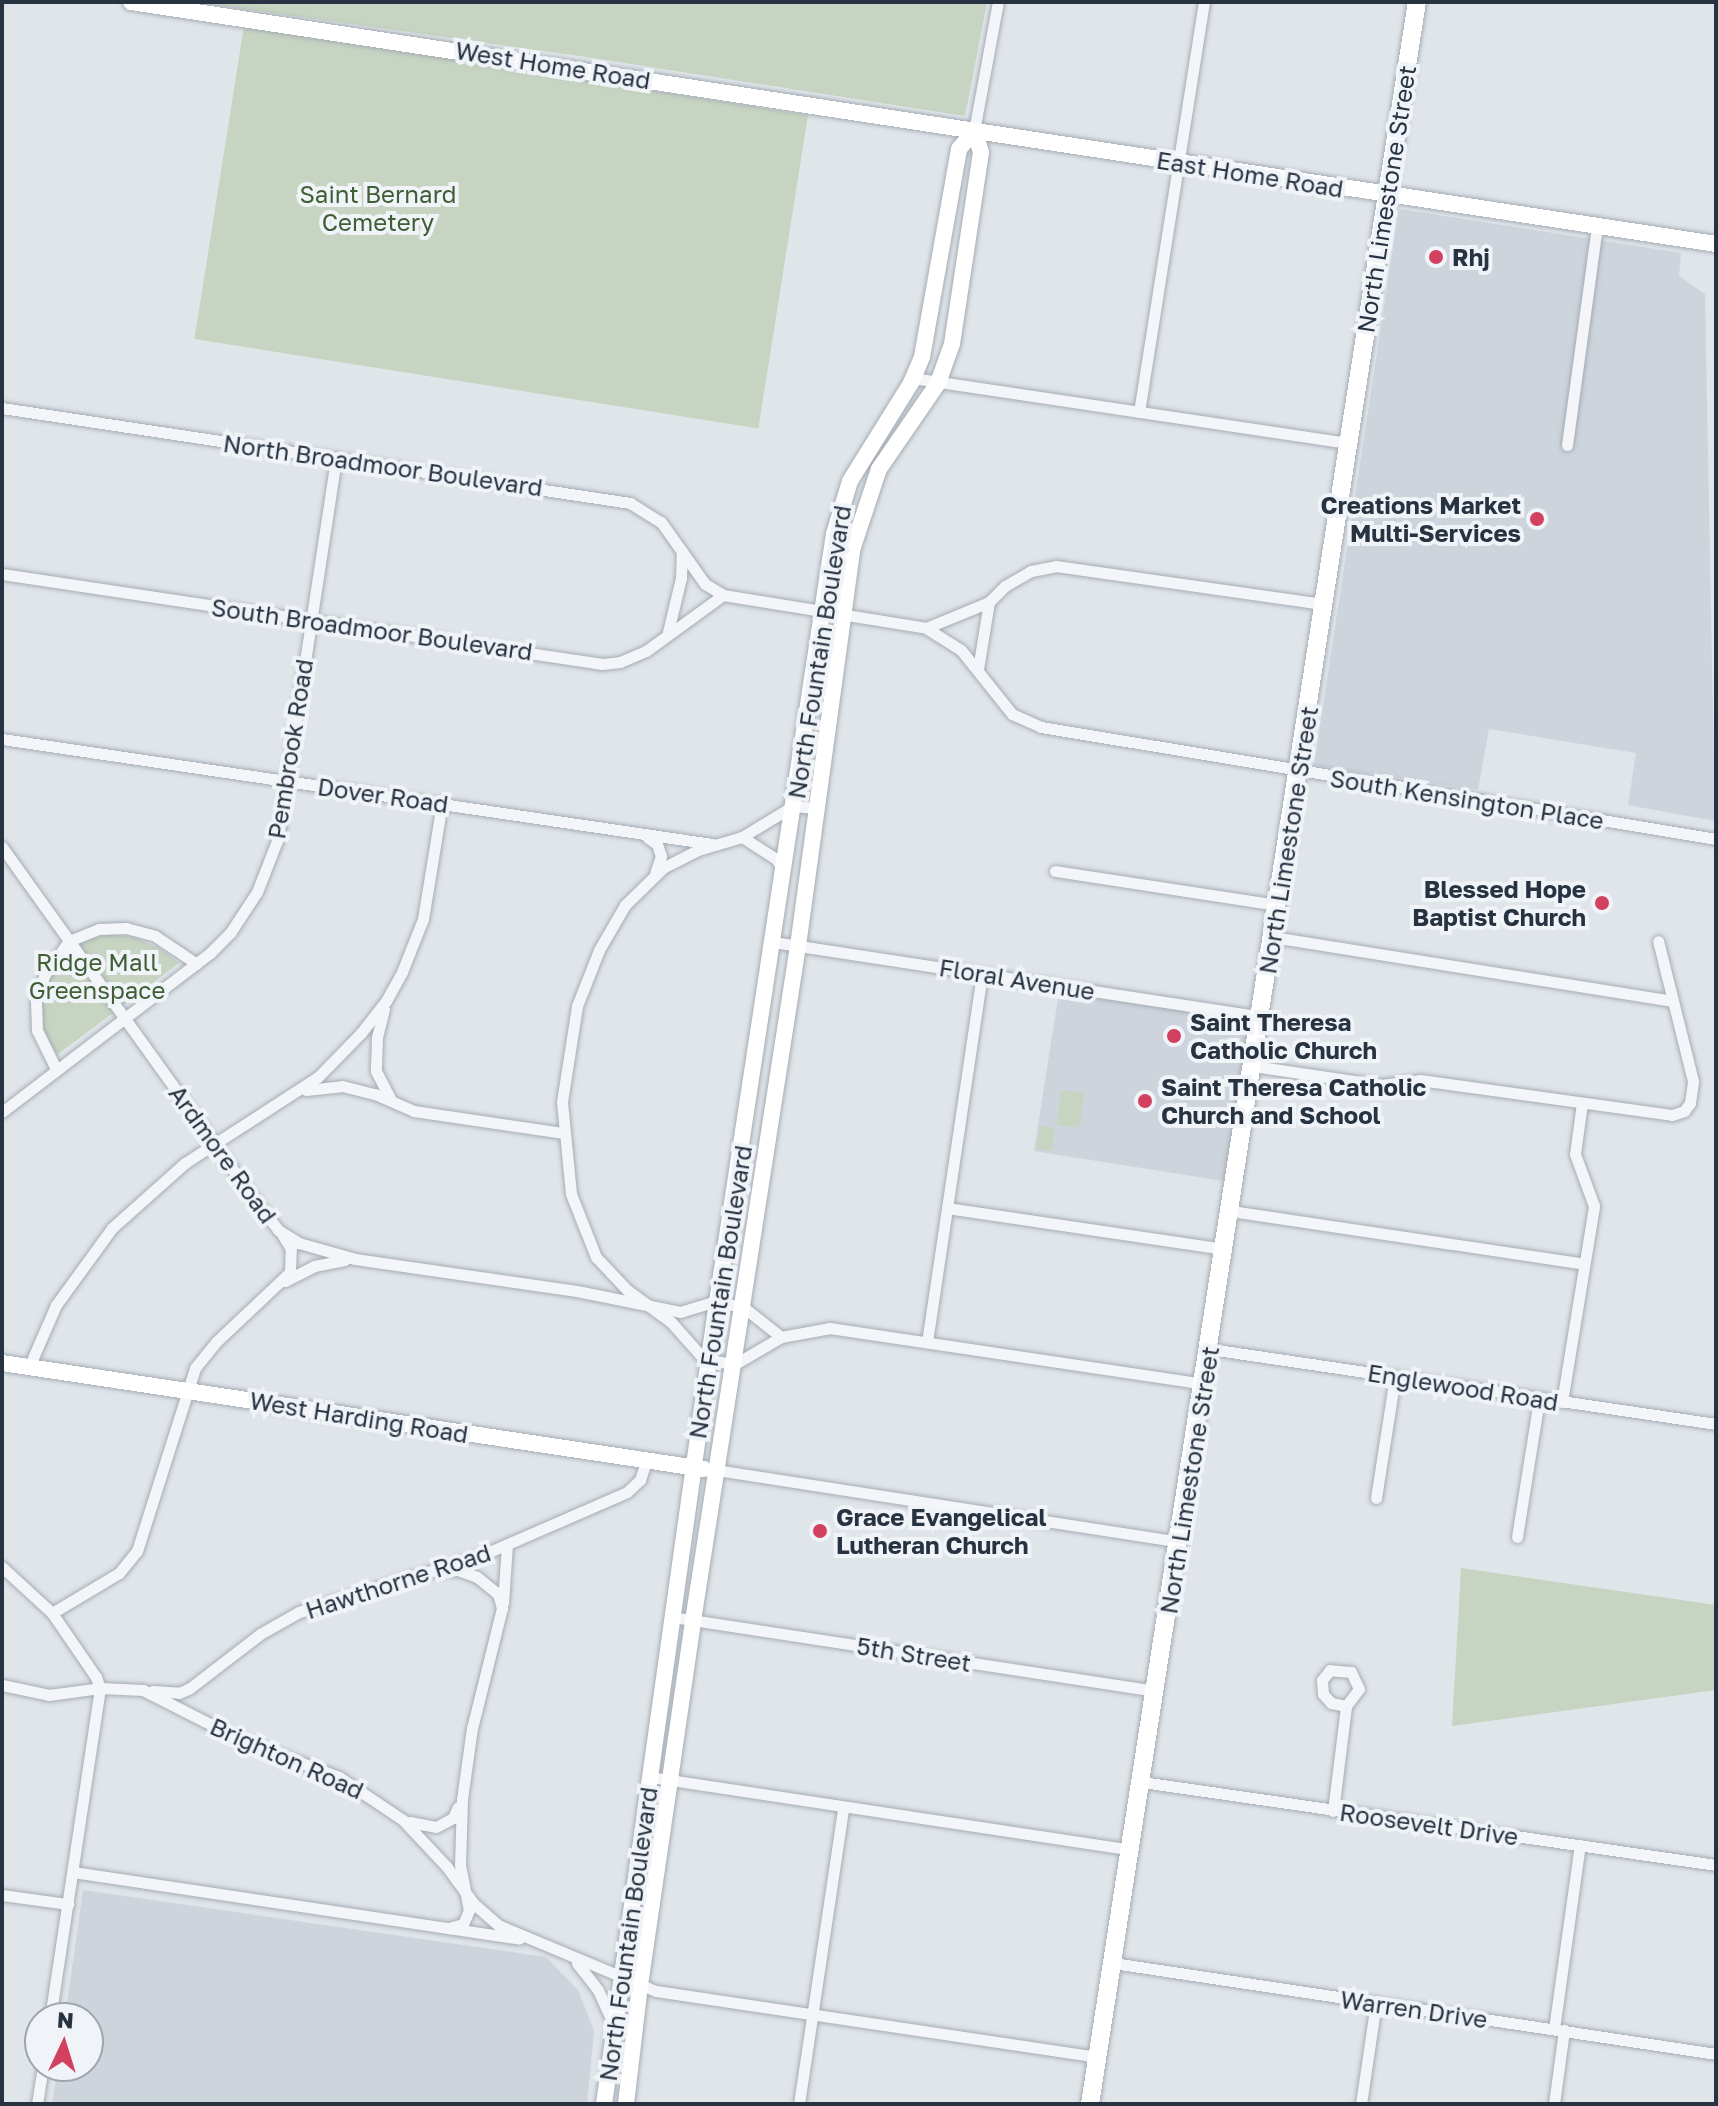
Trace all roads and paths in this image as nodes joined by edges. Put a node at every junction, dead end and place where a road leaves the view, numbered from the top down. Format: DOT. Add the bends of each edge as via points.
graph roads {
  1 [pos="131,2"];
  2 [pos="998,2"];
  3 [pos="1204,2"];
  4 [pos="1417,2"];
  5 [pos="974,131"];
  6 [pos="1178,162"];
  7 [pos="1387,195"];
  8 [pos="1597,227"];
  9 [pos="1708,243"];
  10 [pos="913,378"];
  11 [pos="938,383"];
  12 [pos="2,408"];
  13 [pos="1139,412"];
  14 [pos="1349,443"];
  15 [pos="1567,445"];
  16 [pos="336,457"];
  17 [pos="682,552"];
  18 [pos="2,574"];
  19 [pos="723,595"];
  20 [pos="989,602"];
  21 [pos="1324,604"];
  22 [pos="822,612"];
  23 [pos="843,615"];
  24 [pos="311,621"];
  25 [pos="926,628"];
  26 [pos="668,632"];
  27 [pos="978,669"];
  28 [pos="2,739"];
  29 [pos="1299,767"];
  30 [pos="287,782"];
  31 [pos="442,803"];
  32 [pos="793,806"];
  33 [pos="816,808"];
  34 [pos="641,834"];
  35 [pos="742,837"];
  36 [pos="1716,839"];
  37 [pos="717,845"];
  38 [pos="2,847"];
  39 [pos="784,870"];
  40 [pos="1055,871"];
  41 [pos="655,874"];
  42 [pos="1278,905"];
  43 [pos="1273,937"];
  44 [pos="69,941"];
  45 [pos="1658,941"];
  46 [pos="773,942"];
  47 [pos="798,946"];
  48 [pos="197,964"];
  49 [pos="982,974"];
  50 [pos="386,1001"];
  51 [pos="1673,1001"];
  52 [pos="1261,1017"];
  53 [pos="125,1019"];
  54 [pos="1253,1066"];
  55 [pos="56,1069"];
  56 [pos="295,1094"];
  57 [pos="394,1103"];
  58 [pos="1582,1103"];
  59 [pos="2,1112"];
  60 [pos="563,1133"];
  61 [pos="215,1144"];
  62 [pos="947,1208"];
  63 [pos="1231,1211"];
  64 [pos="278,1230"];
  65 [pos="1226,1249"];
  66 [pos="355,1259"];
  67 [pos="1584,1264"];
  68 [pos="281,1283"];
  69 [pos="717,1302"];
  70 [pos="650,1306"];
  71 [pos="742,1306"];
  72 [pos="781,1337"];
  73 [pos="927,1342"];
  74 [pos="1210,1349"];
  75 [pos="709,1360"];
  76 [pos="2,1363"];
  77 [pos="735,1364"];
  78 [pos="29,1367"];
  79 [pos="1395,1377"];
  80 [pos="1204,1384"];
  81 [pos="186,1391"];
  82 [pos="1539,1399"];
  83 [pos="1562,1402"];
  84 [pos="1716,1424"];
  85 [pos="646,1461"];
  86 [pos="693,1467"];
  87 [pos="716,1470"];
  88 [pos="1376,1498"];
  89 [pos="1517,1537"];
  90 [pos="1179,1542"];
  91 [pos="507,1544"];
  92 [pos="2,1567"];
  93 [pos="430,1570"];
  94 [pos="502,1608"];
  95 [pos="52,1613"];
  96 [pos="672,1617"];
  97 [pos="693,1621"];
  98 [pos="2,1685"];
  99 [pos="100,1688"];
  100 [pos="143,1690"];
  101 [pos="1155,1691"];
  102 [pos="1346,1706"];
  103 [pos="650,1777"];
  104 [pos="671,1781"];
  105 [pos="1142,1782"];
  106 [pos="462,1799"];
  107 [pos="843,1808"];
  108 [pos="1333,1811"];
  109 [pos="403,1820"];
  110 [pos="1580,1845"];
  111 [pos="1131,1850"];
  112 [pos="1716,1865"];
  113 [pos="73,1872"];
  114 [pos="465,1893"];
  115 [pos="2,1895"];
  116 [pos="68,1904"];
  117 [pos="446,1929"];
  118 [pos="538,1942"];
  119 [pos="571,1957"];
  120 [pos="1113,1963"];
  121 [pos="622,1975"];
  122 [pos="640,1985"];
  123 [pos="53,2002"];
  124 [pos="1376,2003"];
  125 [pos="812,2016"];
  126 [pos="614,2029"];
  127 [pos="1559,2029"];
  128 [pos="1716,2054"];
  129 [pos="1097,2057"];
  130 [pos="40,2082"];
  131 [pos="37,2104"];
  132 [pos="604,2104"];
  133 [pos="626,2104"];
  134 [pos="799,2104"];
  135 [pos="1090,2104"];
  136 [pos="1361,2104"];
  137 [pos="1554,2104"];
  1 -- 5 [label="street, West Home Road"];
  2 -- 5 [label="street"];
  3 -- 6 [label="street"];
  4 -- 7 [label="main road, North Limestone Street"];
  5 -- 6 [label="street, East Home Road"];
  5 -- 10 [label="street, North Fountain Boulevard" via="959,149 928,336"];
  5 -- 11 [label="street, North Fountain Boulevard" via="981,152 965,271 952,344"];
  6 -- 7 [label="street, East Home Road"];
  6 -- 13 [label="street"];
  7 -- 8 [label="street, East Home Road"];
  7 -- 14 [label="main road, North Limestone Street"];
  8 -- 9 [label="street, East Home Road"];
  8 -- 15 [label="street"];
  10 -- 11 [label="street"];
  10 -- 22 [label="street, North Fountain Boulevard" via="850,481 834,534"];
  11 -- 13 [label="street"];
  11 -- 23 [label="street, North Fountain Boulevard" via="879,469 858,523"];
  12 -- 16 [label="street, North Broadmoor Boulevard"];
  13 -- 14 [label="street"];
  14 -- 21 [label="main road, North Limestone Street"];
  16 -- 17 [label="street, North Broadmoor Boulevard" via="630,503 661,522"];
  16 -- 24 [label="street, Pembrook Road"];
  17 -- 19 [label="street, North Broadmoor Boulevard" via="705,584"];
  17 -- 26 [label="street"];
  18 -- 24 [label="street, South Broadmoor Boulevard"];
  19 -- 22 [label="street"];
  19 -- 26 [label="street, South Broadmoor Boulevard"];
  20 -- 21 [label="street" via="1031,571 1056,566"];
  20 -- 25 [label="street"];
  20 -- 27 [label="street"];
  21 -- 29 [label="main road, North Limestone Street"];
  22 -- 23 [label="street"];
  22 -- 32 [label="street, North Fountain Boulevard"];
  23 -- 25 [label="street"];
  23 -- 33 [label="street, North Fountain Boulevard"];
  24 -- 26 [label="street, South Broadmoor Boulevard" via="602,664 646,651"];
  24 -- 30 [label="street, Pembrook Road"];
  25 -- 27 [label="street, South Kensington Place" via="961,650"];
  27 -- 29 [label="street, South Kensington Place" via="1003,706 1041,727"];
  28 -- 30 [label="street, Dover Road"];
  29 -- 36 [label="street, South Kensington Place" via="1316,775"];
  29 -- 42 [label="main road, North Limestone Street"];
  30 -- 31 [label="street, Dover Road"];
  30 -- 48 [label="street, Pembrook Road" via="278,838 257,892 230,933"];
  31 -- 34 [label="street, Dover Road"];
  31 -- 50 [label="street" via="423,919"];
  32 -- 33 [label="street"];
  32 -- 35 [label="street"];
  32 -- 39 [label="street, North Fountain Boulevard"];
  33 -- 47 [label="street, North Fountain Boulevard"];
  34 -- 37 [label="street, Dover Road"];
  34 -- 41 [label="street" via="659,848 661,863"];
  35 -- 37 [label="street"];
  35 -- 39 [label="street"];
  37 -- 41 [label="street"];
  38 -- 44 [label="street, Ardmore Road"];
  39 -- 46 [label="street, North Fountain Boulevard"];
  40 -- 42 [label="street"];
  41 -- 60 [label="street" via="625,905 586,979 565,1072"];
  42 -- 43 [label="main road, North Limestone Street"];
  43 -- 51 [label="street"];
  43 -- 52 [label="main road, North Limestone Street"];
  44 -- 48 [label="street" via="99,929 126,928 155,936"];
  44 -- 53 [label="street, Ardmore Road"];
  44 -- 55 [label="street" via="45,974 36,1001 37,1030"];
  45 -- 51 [label="street"];
  46 -- 47 [label="street, Floral Avenue"];
  46 -- 69 [label="street, North Fountain Boulevard"];
  47 -- 49 [label="street, Floral Avenue"];
  47 -- 71 [label="street, North Fountain Boulevard"];
  48 -- 53 [label="street, Pembrook Road"];
  49 -- 52 [label="street, Floral Avenue"];
  49 -- 62 [label="street"];
  50 -- 56 [label="street" via="339,1058"];
  50 -- 57 [label="street" via="376,1071"];
  51 -- 58 [label="street" via="1693,1081 1694,1093 1684,1111 1672,1115"];
  52 -- 54 [label="main road, North Limestone Street"];
  53 -- 55 [label="street, Pembrook Road"];
  53 -- 61 [label="street, Ardmore Road"];
  54 -- 58 [label="street" via="1381,1085 1420,1080"];
  54 -- 63 [label="main road, North Limestone Street"];
  55 -- 59 [label="street, Pembrook Road"];
  56 -- 57 [label="street" via="342,1086"];
  56 -- 61 [label="street"];
  57 -- 60 [label="street" via="434,1115"];
  58 -- 67 [label="street" via="1575,1154 1594,1206"];
  60 -- 70 [label="street" via="574,1205 596,1257"];
  61 -- 64 [label="street, Ardmore Road"];
  61 -- 78 [label="street" via="158,1184 92,1251 56,1305"];
  62 -- 65 [label="street"];
  62 -- 73 [label="street"];
  63 -- 65 [label="main road, North Limestone Street"];
  63 -- 67 [label="street"];
  64 -- 66 [label="street, Ardmore Road" via="315,1250"];
  64 -- 68 [label="street" via="292,1256 290,1272"];
  65 -- 74 [label="main road, North Limestone Street"];
  66 -- 68 [label="street" via="314,1266"];
  66 -- 70 [label="street, Ardmore Road"];
  67 -- 83 [label="street"];
  68 -- 81 [label="street" via="202,1358"];
  69 -- 70 [label="street, Ardmore Road" via="680,1312"];
  69 -- 71 [label="street, Ardmore Road"];
  69 -- 75 [label="street, North Fountain Boulevard"];
  70 -- 75 [label="street"];
  71 -- 72 [label="street"];
  71 -- 77 [label="street, North Fountain Boulevard"];
  72 -- 73 [label="street" via="830,1328"];
  72 -- 77 [label="street"];
  73 -- 80 [label="street"];
  74 -- 79 [label="street, Englewood Road"];
  74 -- 80 [label="main road, North Limestone Street"];
  75 -- 77 [label="street"];
  75 -- 86 [label="street, North Fountain Boulevard"];
  76 -- 78 [label="street, West Harding Road"];
  77 -- 87 [label="street, North Fountain Boulevard"];
  78 -- 81 [label="street, West Harding Road"];
  79 -- 82 [label="street, Englewood Road"];
  79 -- 88 [label="street"];
  80 -- 90 [label="main road, North Limestone Street"];
  81 -- 85 [label="street, West Harding Road"];
  81 -- 95 [label="street" via="137,1551 119,1573"];
  82 -- 83 [label="street, Englewood Road"];
  82 -- 89 [label="street"];
  83 -- 84 [label="street, Englewood Road"];
  85 -- 86 [label="street, West Harding Road"];
  85 -- 91 [label="street, Hawthorne Road" via="640,1480 627,1492"];
  86 -- 87 [label="street, West Harding Road"];
  86 -- 96 [label="street, North Fountain Boulevard"];
  87 -- 90 [label="street"];
  87 -- 97 [label="street, North Fountain Boulevard"];
  90 -- 101 [label="main road, North Limestone Street"];
  91 -- 93 [label="street, Hawthorne Road"];
  91 -- 94 [label="street"];
  92 -- 95 [label="street"];
  93 -- 94 [label="street" via="458,1570 477,1577 498,1594"];
  93 -- 100 [label="street, Hawthorne Road" via="299,1612 179,1693"];
  94 -- 106 [label="street" via="472,1728"];
  95 -- 99 [label="street"];
  96 -- 97 [label="street, 5th Street"];
  96 -- 103 [label="street, North Fountain Boulevard"];
  97 -- 101 [label="street, 5th Street"];
  97 -- 104 [label="street, North Fountain Boulevard"];
  98 -- 99 [label="street, Brighton Road" via="49,1695"];
  99 -- 100 [label="street, Brighton Road"];
  99 -- 113 [label="street"];
  100 -- 109 [label="street, Brighton Road" via="241,1740 339,1777"];
  101 -- 105 [label="main road, North Limestone Street"];
  102 -- 108 [label="street"];
  103 -- 104 [label="street"];
  103 -- 121 [label="street, North Fountain Boulevard"];
  104 -- 107 [label="street"];
  104 -- 122 [label="street, North Fountain Boulevard"];
  105 -- 108 [label="street, Roosevelt Drive"];
  105 -- 111 [label="main road, North Limestone Street"];
  106 -- 109 [label="street" via="453,1818 436,1827"];
  106 -- 114 [label="street" via="459,1844"];
  107 -- 111 [label="street"];
  107 -- 125 [label="street"];
  108 -- 110 [label="street, Roosevelt Drive"];
  109 -- 114 [label="street, Brighton Road"];
  110 -- 112 [label="street, Roosevelt Drive"];
  110 -- 127 [label="street"];
  111 -- 120 [label="main road, North Limestone Street"];
  113 -- 116 [label="street"];
  113 -- 117 [label="street"];
  114 -- 117 [label="street" via="467,1918"];
  114 -- 118 [label="street, Brighton Road" via="498,1925"];
  115 -- 116 [label="street"];
  116 -- 123 [label="street"];
  117 -- 118 [label="street"];
  118 -- 119 [label="street, Brighton Road"];
  119 -- 121 [label="street, Brighton Road"];
  119 -- 126 [label="street" via="598,1990"];
  120 -- 124 [label="street, Warren Drive"];
  120 -- 129 [label="main road, North Limestone Street"];
  121 -- 122 [label="street, Brighton Road"];
  121 -- 126 [label="street, North Fountain Boulevard"];
  122 -- 125 [label="street, Brighton Road"];
  122 -- 133 [label="street, North Fountain Boulevard"];
  124 -- 127 [label="street, Warren Drive"];
  124 -- 136 [label="street"];
  125 -- 129 [label="street, Brighton Road"];
  125 -- 134 [label="street"];
  126 -- 132 [label="street, North Fountain Boulevard"];
  127 -- 128 [label="street, Warren Drive"];
  127 -- 137 [label="street"];
  129 -- 135 [label="main road, North Limestone Street"];
  130 -- 131 [label="street"];
}
